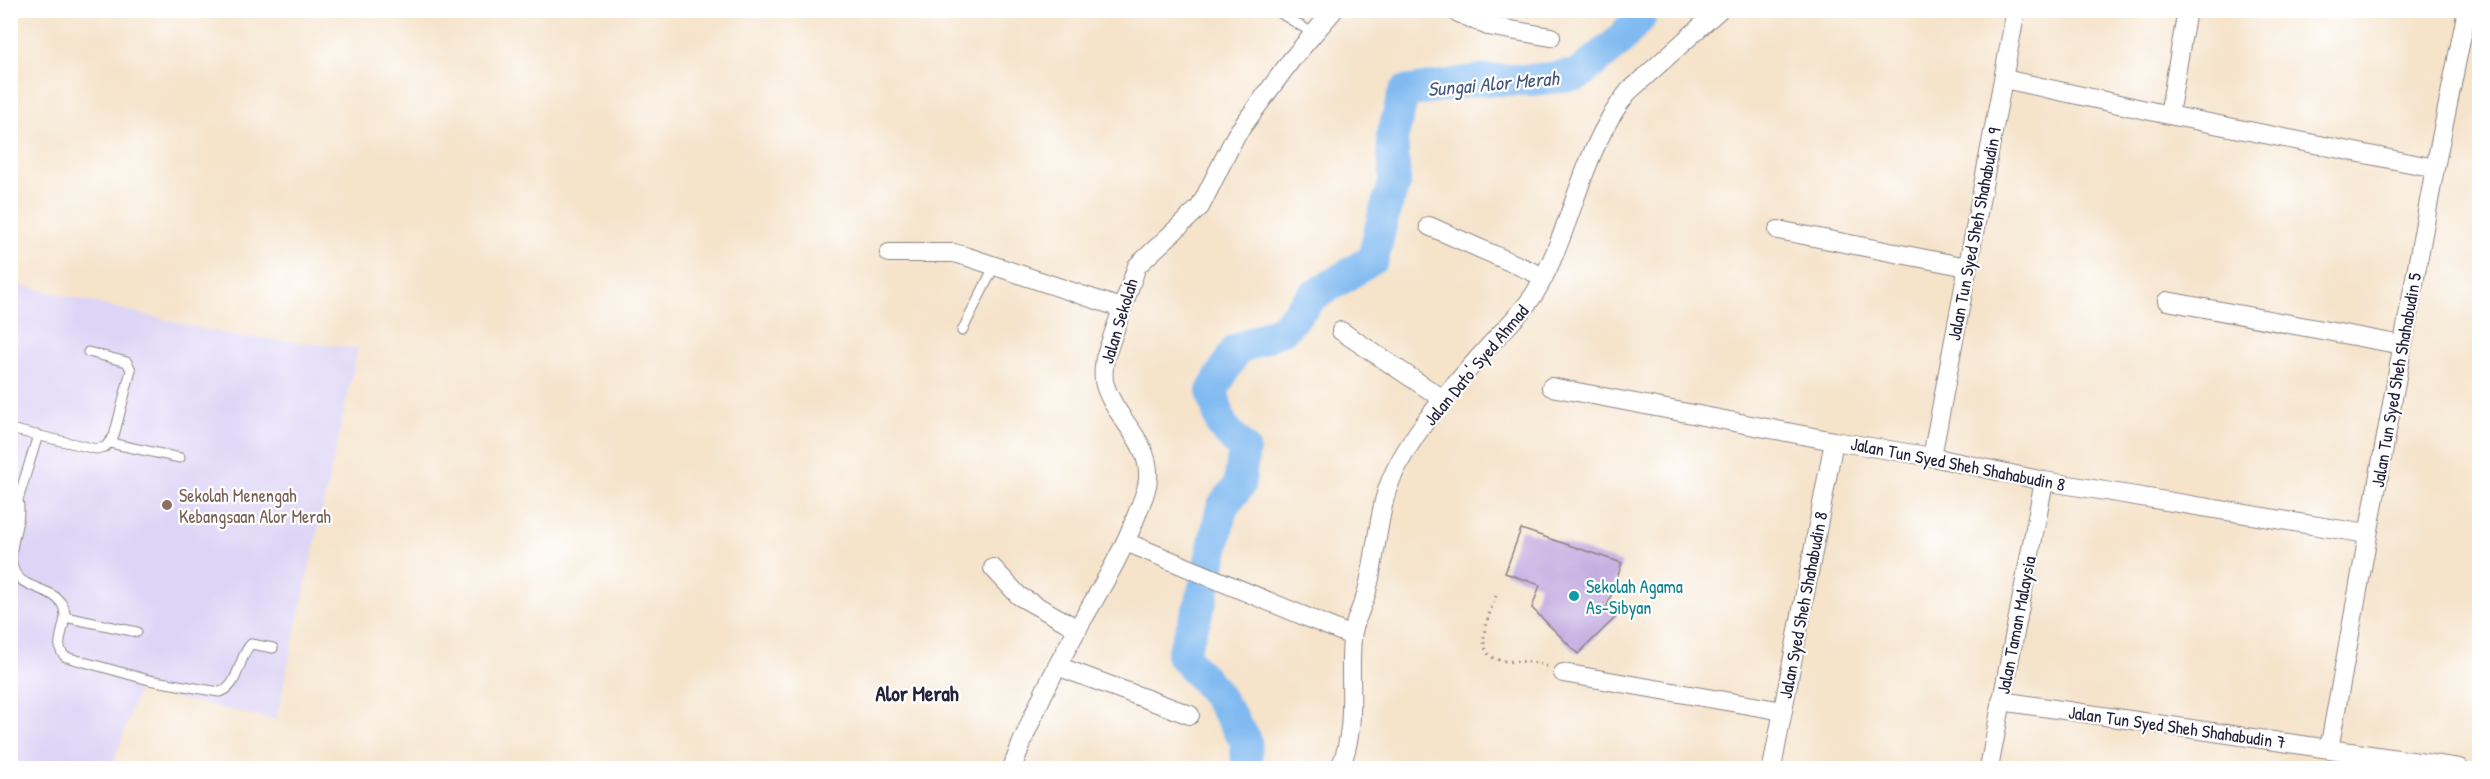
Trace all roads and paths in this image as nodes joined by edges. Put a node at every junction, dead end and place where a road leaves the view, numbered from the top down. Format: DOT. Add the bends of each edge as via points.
graph roads {
  1 [pos="1275,10"];
  2 [pos="1334,10"];
  3 [pos="1452,10"];
  4 [pos="1719,10"];
  5 [pos="2016,10"];
  6 [pos="2187,10"];
  7 [pos="2467,10"];
  8 [pos="1315,35"];
  9 [pos="1551,37"];
  10 [pos="2004,79"];
  11 [pos="2169,115"];
  12 [pos="2435,168"];
  13 [pos="1429,226"];
  14 [pos="1778,230"];
  15 [pos="889,252"];
  16 [pos="995,265"];
  17 [pos="1967,267"];
  18 [pos="1544,278"];
  19 [pos="2167,301"];
  20 [pos="1121,308"];
  21 [pos="962,331"];
  22 [pos="1341,331"];
  23 [pos="2402,345"];
  24 [pos="88,352"];
  25 [pos="1551,387"];
  26 [pos="1443,399"];
  27 [pos="10,429"];
  28 [pos="38,435"];
  29 [pos="1834,441"];
  30 [pos="110,443"];
  31 [pos="1932,457"];
  32 [pos="180,458"];
  33 [pos="2044,481"];
  34 [pos="14,497"];
  35 [pos="2367,534"];
  36 [pos="1126,542"];
  37 [pos="993,568"];
  38 [pos="1496,596"];
  39 [pos="65,617"];
  40 [pos="1077,629"];
  41 [pos="137,632"];
  42 [pos="1352,636"];
  43 [pos="273,648"];
  44 [pos="1057,666"];
  45 [pos="1563,673"];
  46 [pos="2001,700"];
  47 [pos="1783,711"];
  48 [pos="1190,714"];
  49 [pos="2330,750"];
  50 [pos="1011,768"];
  51 [pos="1340,768"];
  52 [pos="1772,768"];
  53 [pos="1989,768"];
  54 [pos="2459,768"];
  1 -- 8 [label="lane"];
  2 -- 8 [label="street, Jalan Sekolah"];
  3 -- 9 [label="street" via="1488,26"];
  4 -- 18 [label="street, Jalan Dato' Syed Ahmad" via="1617,106 1591,154"];
  5 -- 10 [label="street, Jalan Tun Syed Sheh Shahabudin 9"];
  6 -- 11 [label="street"];
  7 -- 12 [label="street, Jalan Tun Syed Sheh Shahabudin 5"];
  8 -- 20 [label="street, Jalan Sekolah" via="1292,59 1236,135 1200,207 1137,266"];
  10 -- 11 [label="street"];
  10 -- 17 [label="street, Jalan Tun Syed Sheh Shahabudin 9"];
  11 -- 12 [label="street"];
  12 -- 23 [label="street, Jalan Tun Syed Sheh Shahabudin 5"];
  13 -- 18 [label="street"];
  14 -- 17 [label="street"];
  15 -- 16 [label="street" via="954,253"];
  16 -- 20 [label="street"];
  16 -- 21 [label="lane"];
  17 -- 31 [label="street, Jalan Tun Syed Sheh Shahabudin 9"];
  18 -- 26 [label="street, Jalan Dato' Syed Ahmad" via="1528,303"];
  19 -- 23 [label="street"];
  20 -- 36 [label="street, Jalan Sekolah" via="1105,358 1105,384 1142,447 1148,479"];
  22 -- 26 [label="street"];
  23 -- 35 [label="street, Jalan Tun Syed Sheh Shahabudin 5"];
  24 -- 30 [label="lane" via="130,365"];
  25 -- 29 [label="street, Jalan Tun Syed Sheh Shahabudin 8"];
  26 -- 42 [label="street, Jalan Dato' Syed Ahmad" via="1391,480 1366,595"];
  27 -- 28 [label="lane"];
  28 -- 30 [label="lane" via="96,449"];
  28 -- 34 [label="lane"];
  29 -- 31 [label="street, Jalan Tun Syed Sheh Shahabudin 8"];
  29 -- 47 [label="street, Jalan Syed Sheh Shahabudin 8"];
  30 -- 32 [label="lane"];
  31 -- 33 [label="street, Jalan Tun Syed Sheh Shahabudin 8"];
  33 -- 35 [label="street, Jalan Tun Syed Sheh Shahabudin 8"];
  33 -- 46 [label="street, Jalan Taman Malaysia"];
  34 -- 39 [label="lane" via="20,508 11,554 15,574 59,600"];
  35 -- 49 [label="street, Jalan Tun Syed Sheh Shahabudin 5"];
  36 -- 40 [label="street, Jalan Sekolah"];
  36 -- 42 [label="street"];
  37 -- 40 [label="street" via="1019,596"];
  38 -- 45 [label="path" via="1483,635 1489,656 1507,662 1541,664"];
  39 -- 41 [label="lane"];
  39 -- 43 [label="lane" via="59,647 66,657 149,680 219,692 231,684 251,644"];
  40 -- 44 [label="street, Jalan Sekolah"];
  42 -- 51 [label="street, Jalan Dato' Syed Ahmad" via="1352,712 1347,752"];
  44 -- 48 [label="street"];
  44 -- 50 [label="street, Jalan Sekolah"];
  45 -- 47 [label="street"];
  46 -- 49 [label="street, Jalan Tun Syed Sheh Shahabudin 7"];
  46 -- 53 [label="street, Jalan Taman Malaysia"];
  47 -- 52 [label="street, Jalan Syed Sheh Shahabudin 8"];
  49 -- 54 [label="street, Jalan Tun Syed Sheh Shahabudin 7"];
}
